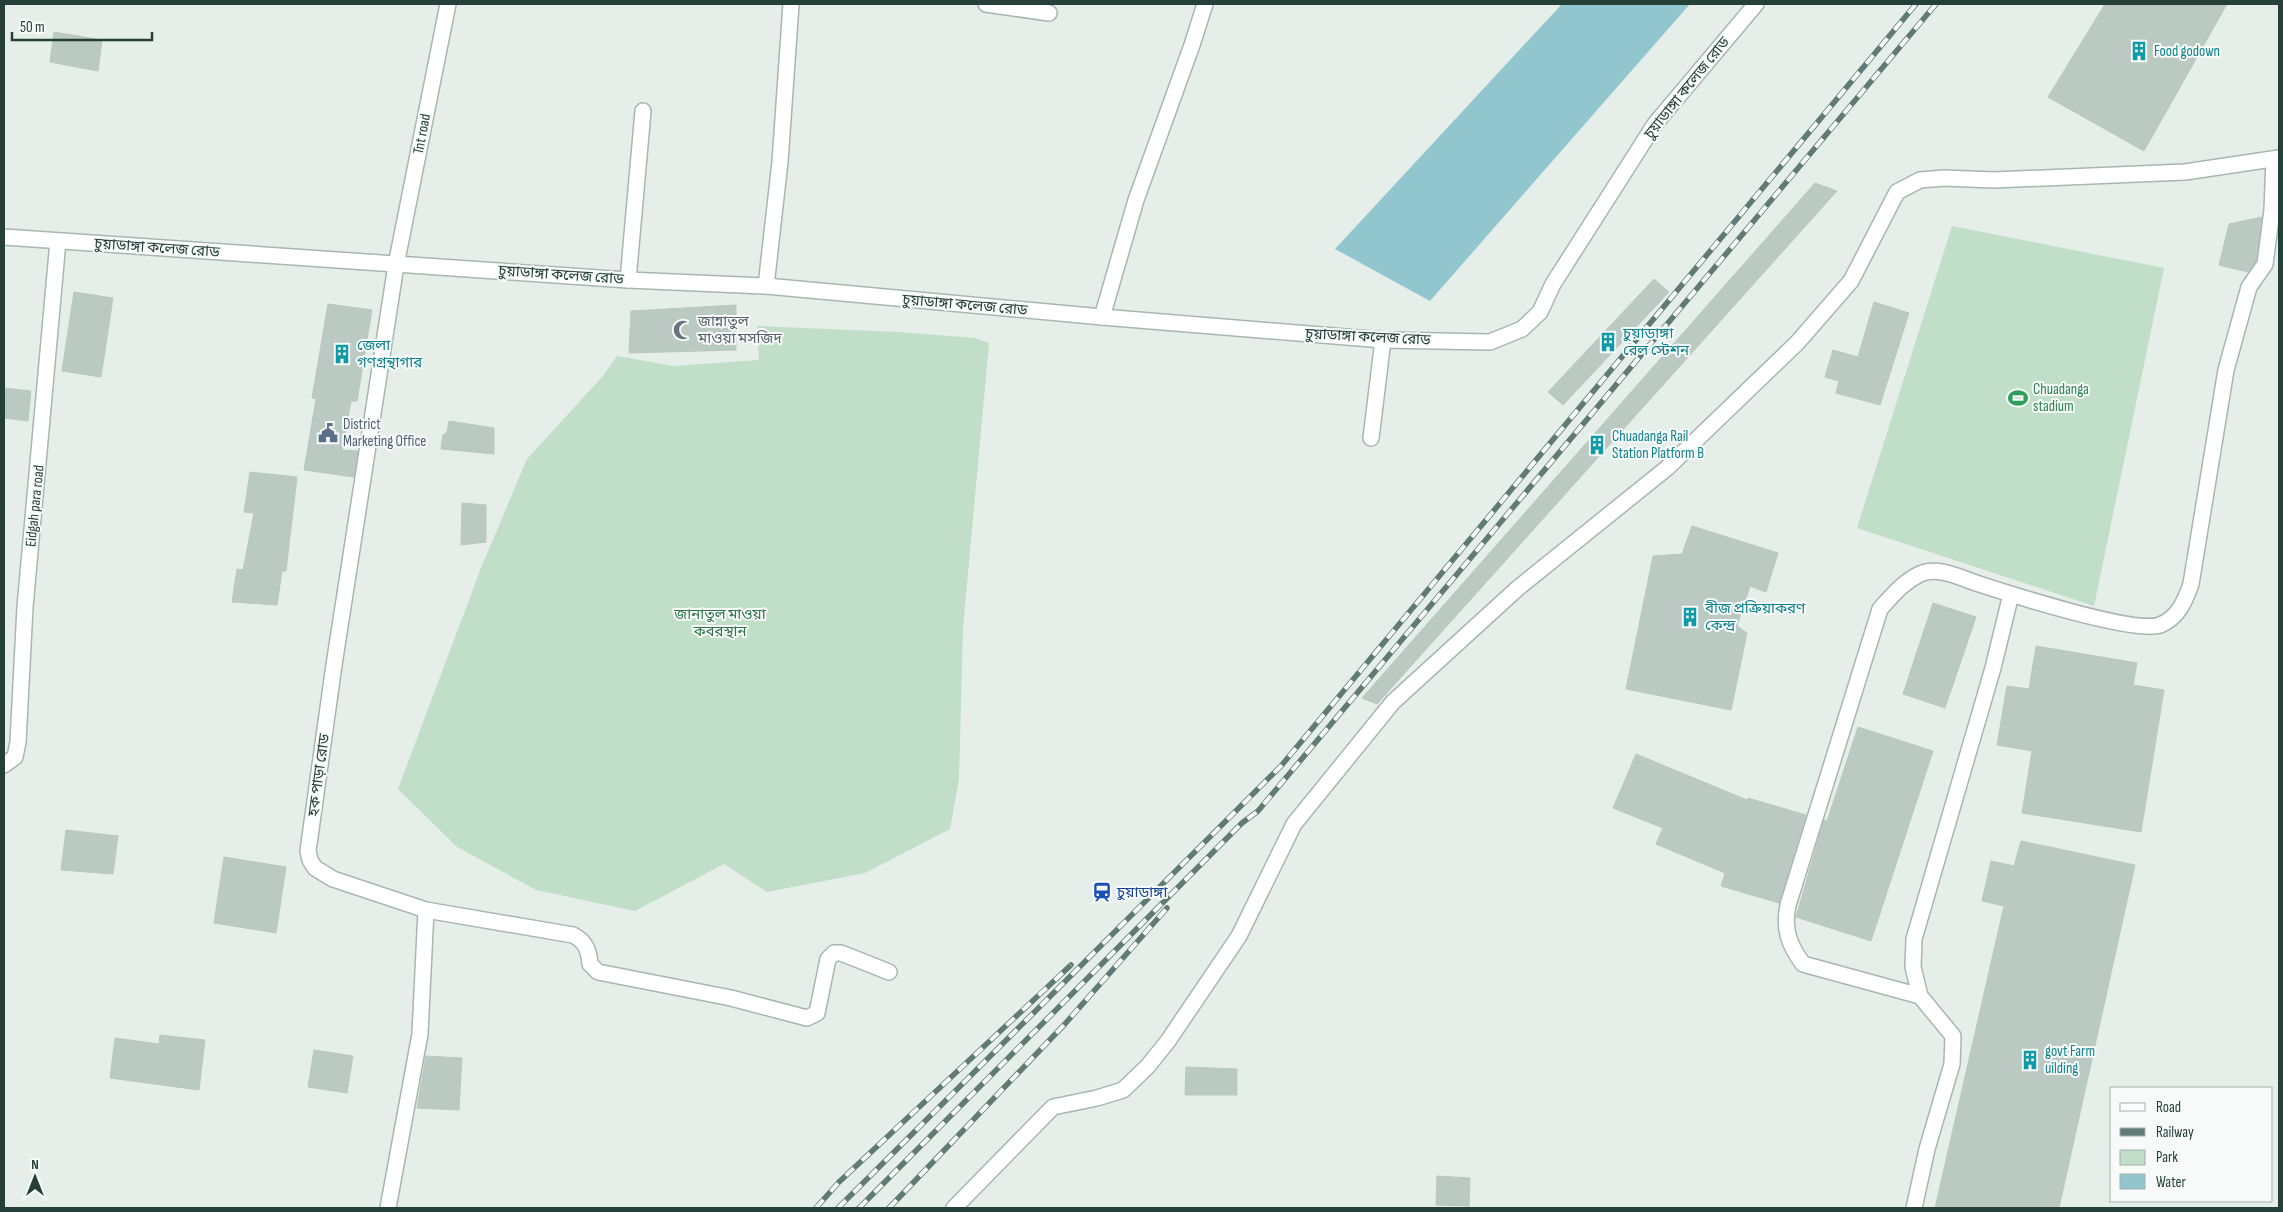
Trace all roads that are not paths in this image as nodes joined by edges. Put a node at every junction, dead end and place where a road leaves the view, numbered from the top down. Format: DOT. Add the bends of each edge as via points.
graph roads {
  1 [pos="448,4"];
  2 [pos="791,4"];
  3 [pos="986,4"];
  4 [pos="1205,4"];
  5 [pos="1756,4"];
  6 [pos="1049,13"];
  7 [pos="643,111"];
  8 [pos="2277,159"];
  9 [pos="4,237"];
  10 [pos="58,241"];
  11 [pos="396,265"];
  12 [pos="628,280"];
  13 [pos="766,286"];
  14 [pos="1102,318"];
  15 [pos="1383,340"];
  16 [pos="1371,438"];
  17 [pos="2011,594"];
  18 [pos="4,766"];
  19 [pos="426,910"];
  20 [pos="889,972"];
  21 [pos="1920,996"];
  22 [pos="388,1208"];
  23 [pos="954,1208"];
  24 [pos="1914,1208"];
  1 -- 11 [label="street, Tnt road"];
  2 -- 13 [label="street" via="780,162"];
  3 -- 6 [label="street"];
  4 -- 14 [label="street" via="1136,200"];
  5 -- 15 [label="street, চুয়াডাঙ্গা কলেজ রোড" via="1655,124 1553,284 1540,312 1522,329 1490,342"];
  7 -- 12 [label="street"];
  8 -- 17 [label="street" via="2265,264 2249,287 2226,370 2191,584 2185,601 2174,617 2149,628"];
  8 -- 23 [label="street" via="2176,173 1920,180 1897,192 1851,281 1797,343 1667,468 1518,588 1393,702 1294,824 1238,936 1148,1066 1123,1090 1054,1107"];
  9 -- 10 [label="street, চুয়াডাঙ্গা কলেজ রোড"];
  10 -- 11 [label="street, চুয়াডাঙ্গা কলেজ রোড"];
  10 -- 18 [label="street, Eidgah para road" via="25,607 18,742 15,757"];
  11 -- 12 [label="street, চুয়াডাঙ্গা কলেজ রোড"];
  11 -- 19 [label="street, হক পাড়া রোড" via="308,851 315,868 333,879"];
  12 -- 13 [label="street, চুয়াডাঙ্গা কলেজ রোড"];
  13 -- 14 [label="street, চুয়াডাঙ্গা কলেজ রোড"];
  14 -- 15 [label="street, চুয়াডাঙ্গা কলেজ রোড"];
  15 -- 16 [label="street"];
  17 -- 21 [label="street" via="1994,668 1914,939 1913,967"];
  17 -- 21 [label="street" via="1944,572 1921,573 1899,588 1880,609 1785,918 1786,935 1793,952 1803,964"];
  19 -- 20 [label="street, হক পাড়া রোড" via="573,935 585,945 590,964 598,972 730,998 807,1018 817,1013 828,960 834,953"];
  19 -- 22 [label="street" via="420,1034"];
  21 -- 24 [label="street" via="1953,1036 1952,1064"];
}
